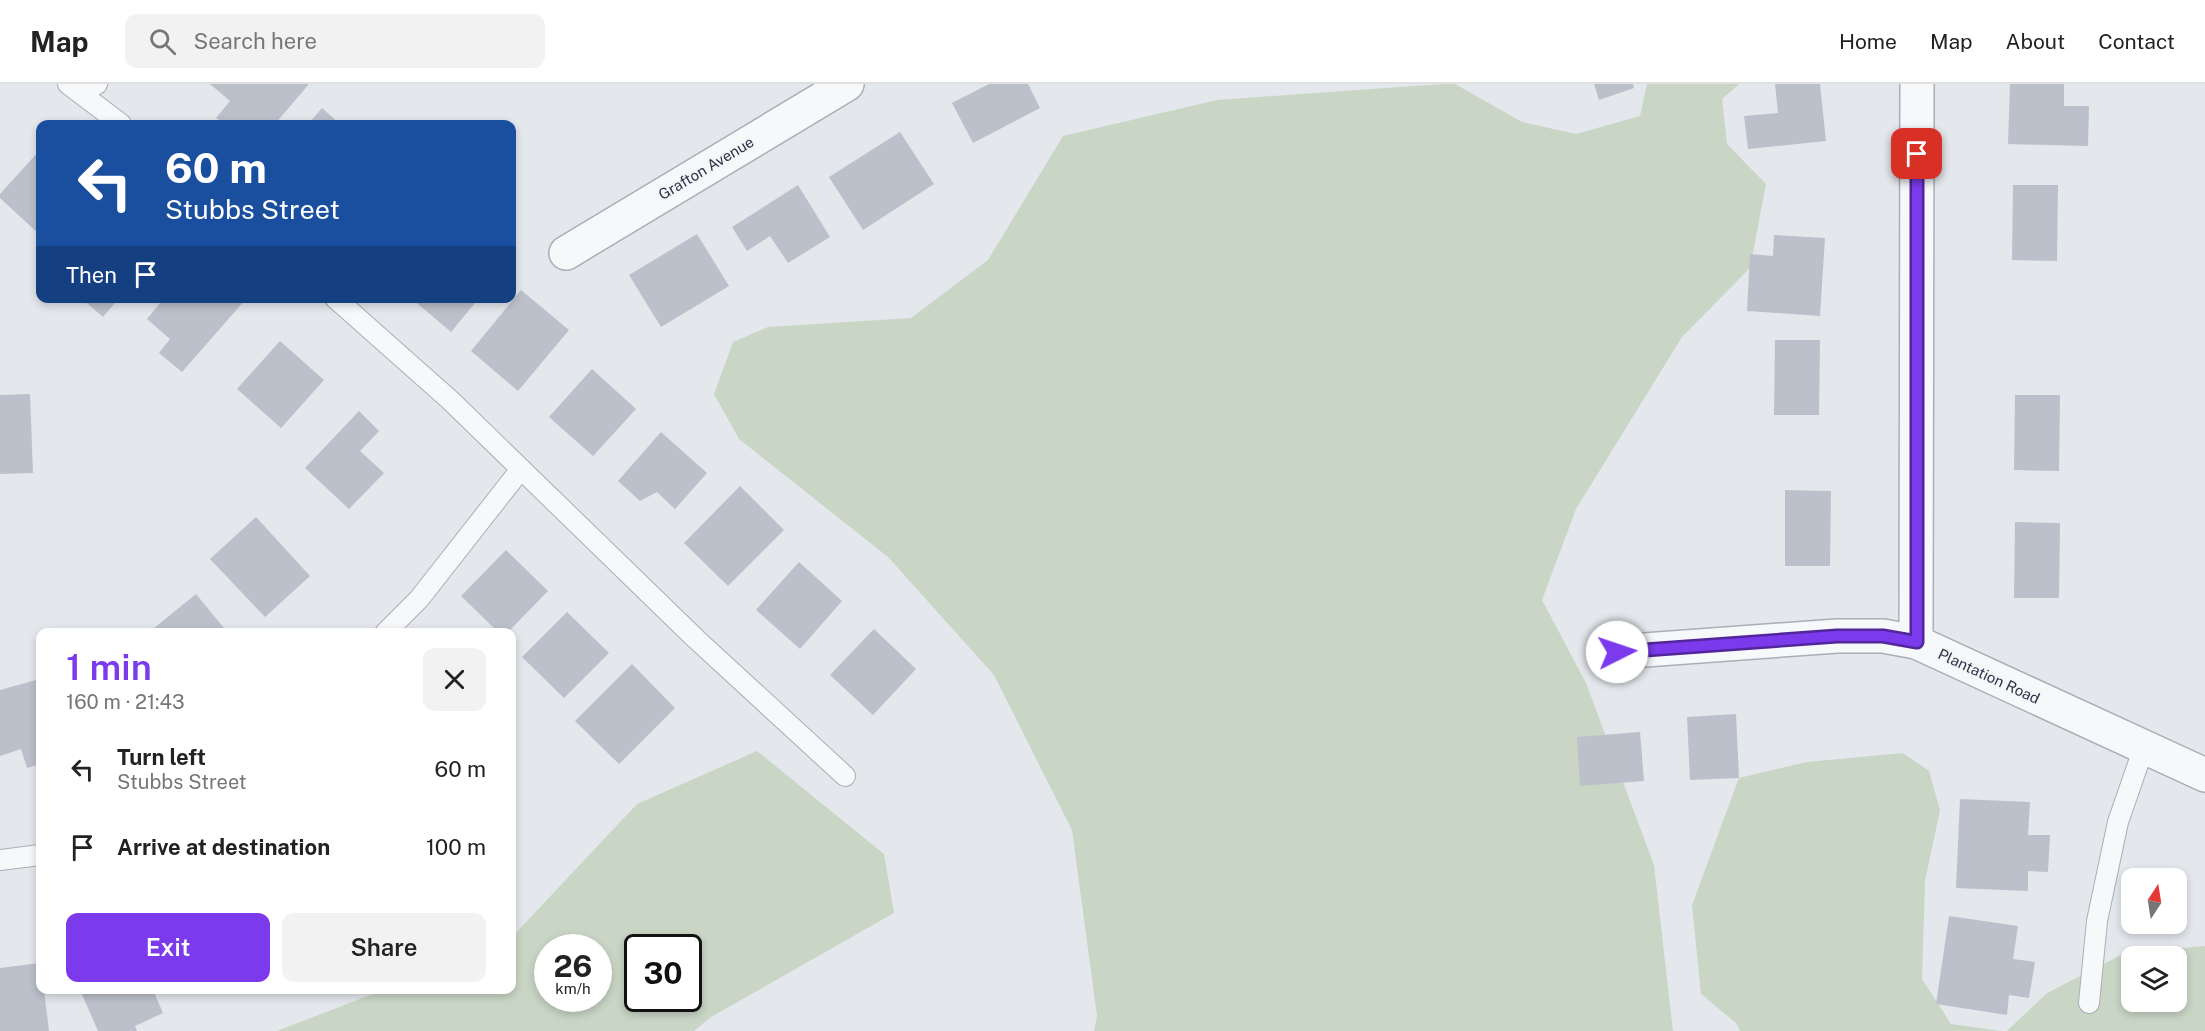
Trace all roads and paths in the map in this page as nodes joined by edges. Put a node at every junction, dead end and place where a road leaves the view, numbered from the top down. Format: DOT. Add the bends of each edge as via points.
graph roads {
  1 [pos="847,84"];
  2 [pos="1917,84"];
  3 [pos="82,87"];
  4 [pos="117,120"];
  5 [pos="566,253"];
  6 [pos="341,303"];
  7 [pos="521,469"];
  8 [pos="390,628"];
  9 [pos="1917,642"];
  10 [pos="1617,652"];
  11 [pos="2144,747"];
  12 [pos="2205,775"];
  13 [pos="845,776"];
  14 [pos="36,856"];
  15 [pos="0,860"];
  16 [pos="2090,1003"];
  1 -- 5 [label="street, Grafton Avenue"];
  2 -- 9 [label="street"];
  3 -- 4 [label="lane"];
  6 -- 7 [label="lane"];
  7 -- 8 [label="lane" via="419,599"];
  7 -- 13 [label="lane" via="696,639"];
  9 -- 10 [label="street, Plantation Road" via="1883,636 1837,636"];
  9 -- 11 [label="street, Plantation Road"];
  11 -- 12 [label="street, Plantation Road"];
  11 -- 16 [label="lane" via="2118,822 2097,921"];
  14 -- 15 [label="lane"];
}
